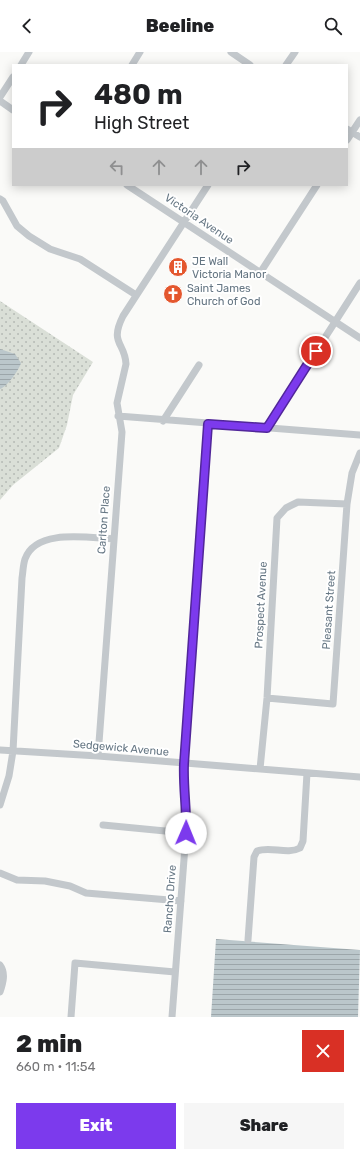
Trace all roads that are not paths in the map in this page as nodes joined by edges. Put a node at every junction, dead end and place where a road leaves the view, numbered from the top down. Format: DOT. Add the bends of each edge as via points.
graph roads {
  1 [pos="29,52"];
  2 [pos="140,52"];
  3 [pos="231,52"];
  4 [pos="295,52"];
  5 [pos="22,64"];
  6 [pos="133,64"];
  7 [pos="249,64"];
  8 [pos="287,64"];
  9 [pos="12,79"];
  10 [pos="0,97"];
  11 [pos="0,101"];
  12 [pos="12,109"];
  13 [pos="360,120"];
  14 [pos="350,130"];
  15 [pos="360,137"];
  16 [pos="129,186"];
  17 [pos="207,186"];
  18 [pos="317,186"];
  19 [pos="0,199"];
  20 [pos="184,222"];
  21 [pos="260,273"];
  22 [pos="360,283"];
  23 [pos="136,295"];
  24 [pos="334,321"];
  25 [pos="360,338"];
  26 [pos="199,365"];
  27 [pos="118,416"];
  28 [pos="163,421"];
  29 [pos="208,424"];
  30 [pos="267,428"];
  31 [pos="360,434"];
  32 [pos="360,453"];
  33 [pos="347,504"];
  34 [pos="114,539"];
  35 [pos="266,698"];
  36 [pos="0,750"];
  37 [pos="13,751"];
  38 [pos="98,756"];
  39 [pos="184,764"];
  40 [pos="260,769"];
  41 [pos="307,773"];
  42 [pos="360,777"];
  43 [pos="0,805"];
  44 [pos="103,825"];
  45 [pos="186,833"];
  46 [pos="0,873"];
  47 [pos="181,901"];
  48 [pos="248,940"];
  49 [pos="0,965"];
  50 [pos="175,972"];
  51 [pos="0,992"];
  52 [pos="71,1017"];
  53 [pos="172,1017"];
  1 -- 5 [label="street"];
  2 -- 6 [label="street"];
  3 -- 7 [label="street"];
  4 -- 8 [label="street"];
  9 -- 10 [label="street"];
  11 -- 12 [label="street"];
  13 -- 14 [label="street"];
  14 -- 15 [label="street"];
  16 -- 20 [label="street, Victoria Avenue"];
  17 -- 20 [label="street, Carlton Place"];
  18 -- 21 [label="street"];
  19 -- 23 [label="street" via="22,232 50,249 80,259"];
  20 -- 21 [label="street, Victoria Avenue"];
  20 -- 23 [label="street, Carlton Place"];
  21 -- 24 [label="street, Victoria Avenue"];
  22 -- 24 [label="street"];
  23 -- 27 [label="street, Carlton Place" via="116,332 126,358 117,403"];
  24 -- 25 [label="street, Victoria Avenue"];
  24 -- 30 [label="street"];
  26 -- 28 [label="street"];
  27 -- 28 [label="street"];
  27 -- 34 [label="street, Carlton Place" via="122,432"];
  28 -- 29 [label="street"];
  29 -- 30 [label="street"];
  29 -- 39 [label="street, Rancho Drive"];
  30 -- 31 [label="street"];
  32 -- 33 [label="street, Pleasant Street" via="352,473"];
  33 -- 35 [label="street, Prospect Avenue" via="298,502 286,508 277,518"];
  33 -- 35 [label="street, Pleasant Street" via="333,704"];
  34 -- 37 [label="street" via="63,536 45,540 33,548 25,558"];
  34 -- 38 [label="street, Carlton Place"];
  35 -- 40 [label="street, Prospect Avenue"];
  36 -- 37 [label="street, Sedgewick Avenue"];
  37 -- 38 [label="street, Sedgewick Avenue"];
  37 -- 43 [label="street"];
  38 -- 39 [label="street, Sedgewick Avenue"];
  39 -- 40 [label="street, Sedgewick Avenue"];
  39 -- 45 [label="street, Rancho Drive"];
  40 -- 41 [label="street, Sedgewick Avenue"];
  41 -- 42 [label="street, Sedgewick Avenue"];
  41 -- 48 [label="street" via="300,848 294,851 263,849 257,851 254,857"];
  44 -- 45 [label="street"];
  45 -- 47 [label="street, Rancho Drive"];
  46 -- 47 [label="street" via="17,880 45,881 70,886 86,893"];
  47 -- 50 [label="street, Rancho Drive"];
  49 -- 51 [label="street" via="4,982"];
  50 -- 52 [label="street" via="75,963"];
  50 -- 53 [label="street, Rancho Drive"];
}
